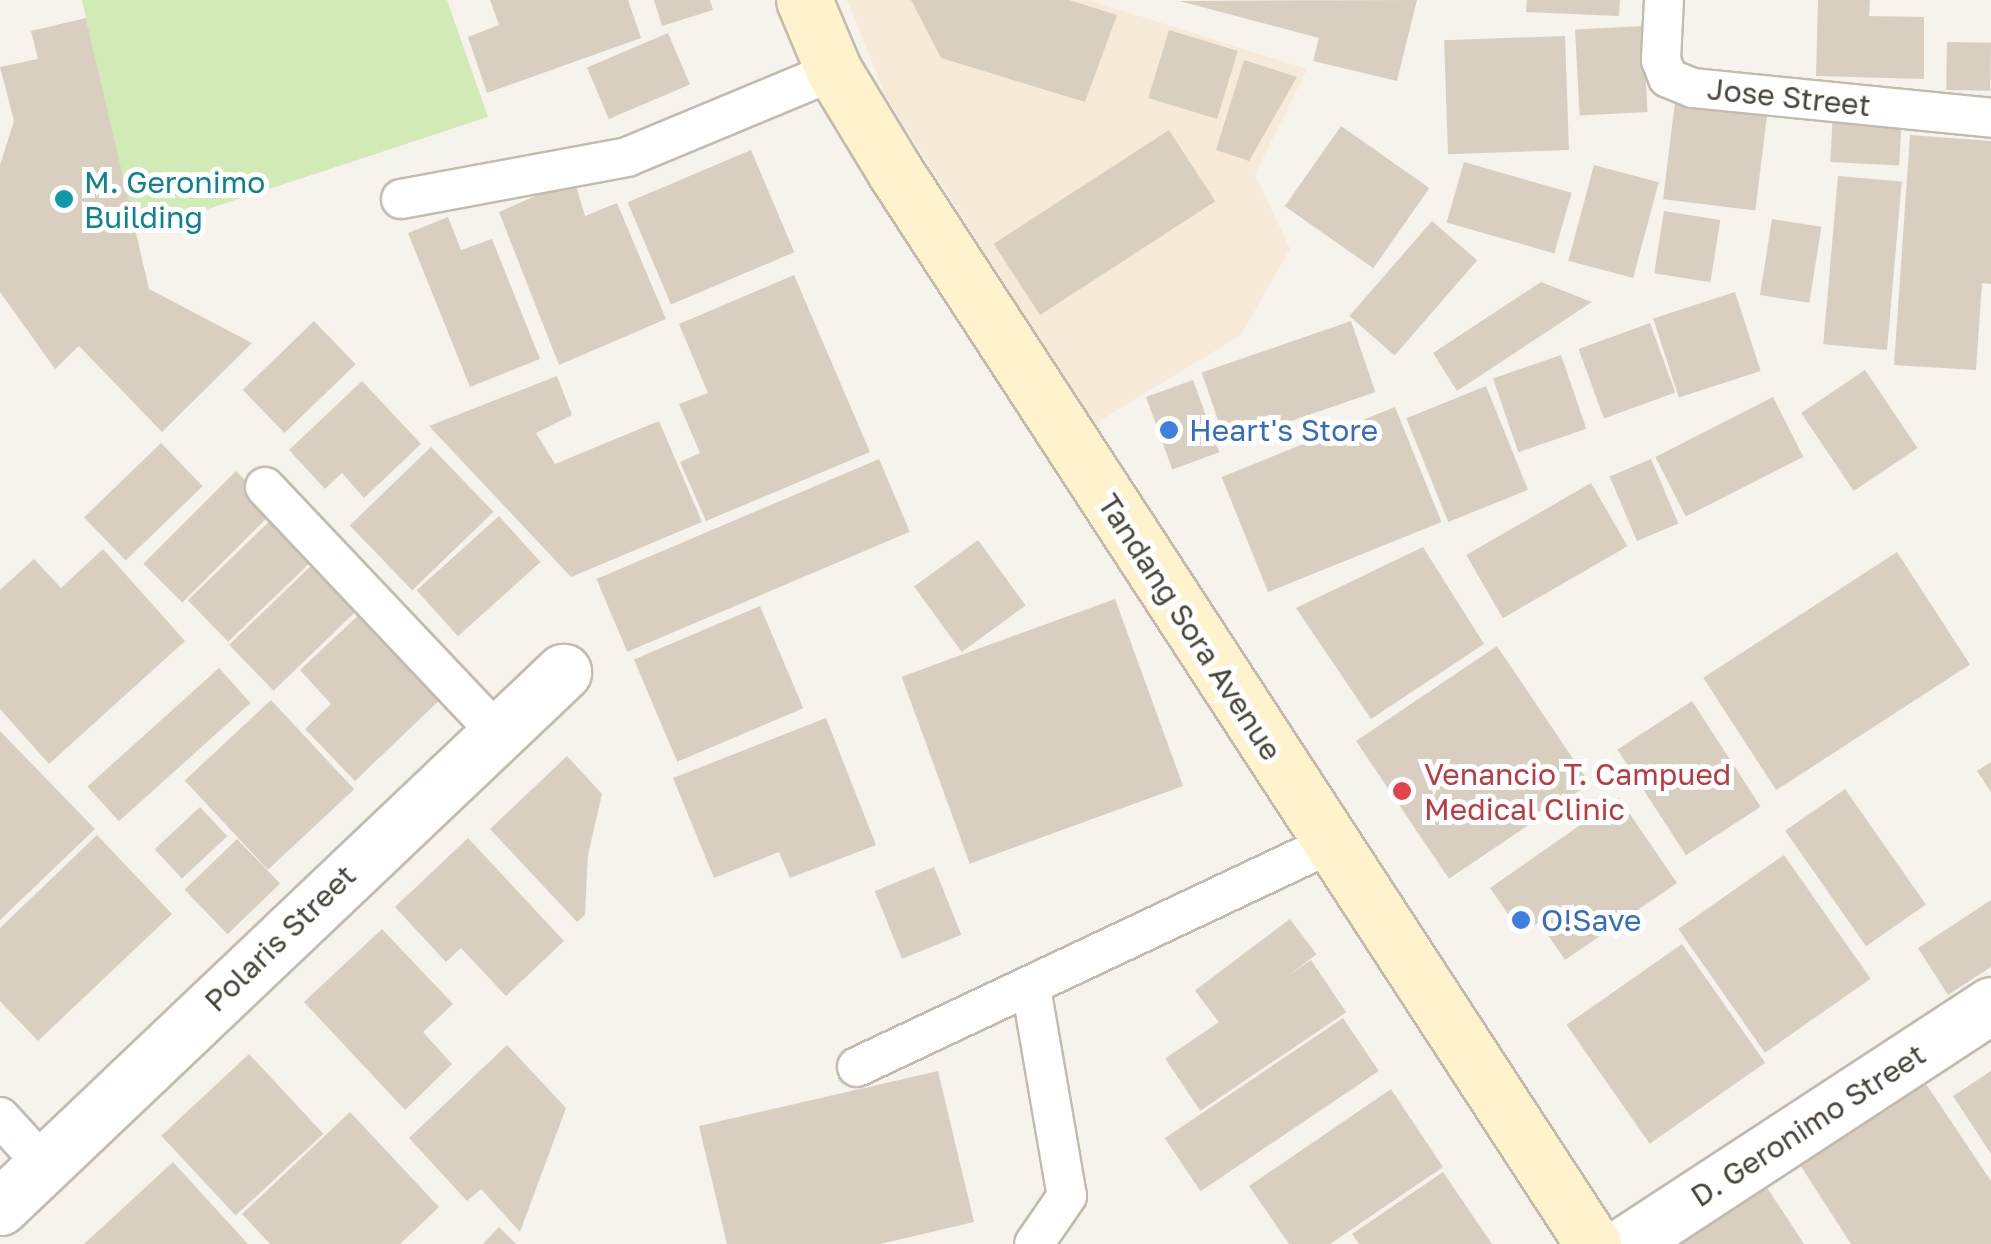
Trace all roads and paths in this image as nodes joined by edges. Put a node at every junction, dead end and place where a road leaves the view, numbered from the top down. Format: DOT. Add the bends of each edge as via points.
graph roads {
  1 [pos="804,0"];
  2 [pos="1664,0"];
  3 [pos="834,71"];
  4 [pos="1991,118"];
  5 [pos="400,199"];
  6 [pos="265,487"];
  7 [pos="563,672"];
  8 [pos="496,730"];
  9 [pos="1332,842"];
  10 [pos="1031,988"];
  11 [pos="1991,1005"];
  12 [pos="857,1068"];
  13 [pos="0,1117"];
  14 [pos="44,1164"];
  15 [pos="0,1207"];
  16 [pos="1034,1244"];
  17 [pos="1593,1244"];
  18 [pos="1626,1244"];
  1 -- 3 [label="main road, Tandang Sora Avenue"];
  2 -- 4 [label="lane, Jose Street" via="1661,60 1668,78 1693,88"];
  3 -- 5 [label="lane" via="628,156"];
  3 -- 9 [label="main road, Tandang Sora Avenue" via="1039,399"];
  6 -- 8 [label="lane"];
  7 -- 8 [label="street, Polaris Street"];
  8 -- 14 [label="street, Polaris Street"];
  9 -- 10 [label="lane"];
  9 -- 17 [label="main road, Tandang Sora Avenue"];
  10 -- 12 [label="lane"];
  10 -- 16 [label="lane" via="1067,1196"];
  11 -- 18 [label="street, D. Geronimo Street"];
  13 -- 14 [label="lane"];
  14 -- 15 [label="street, Polaris Street"];
}
